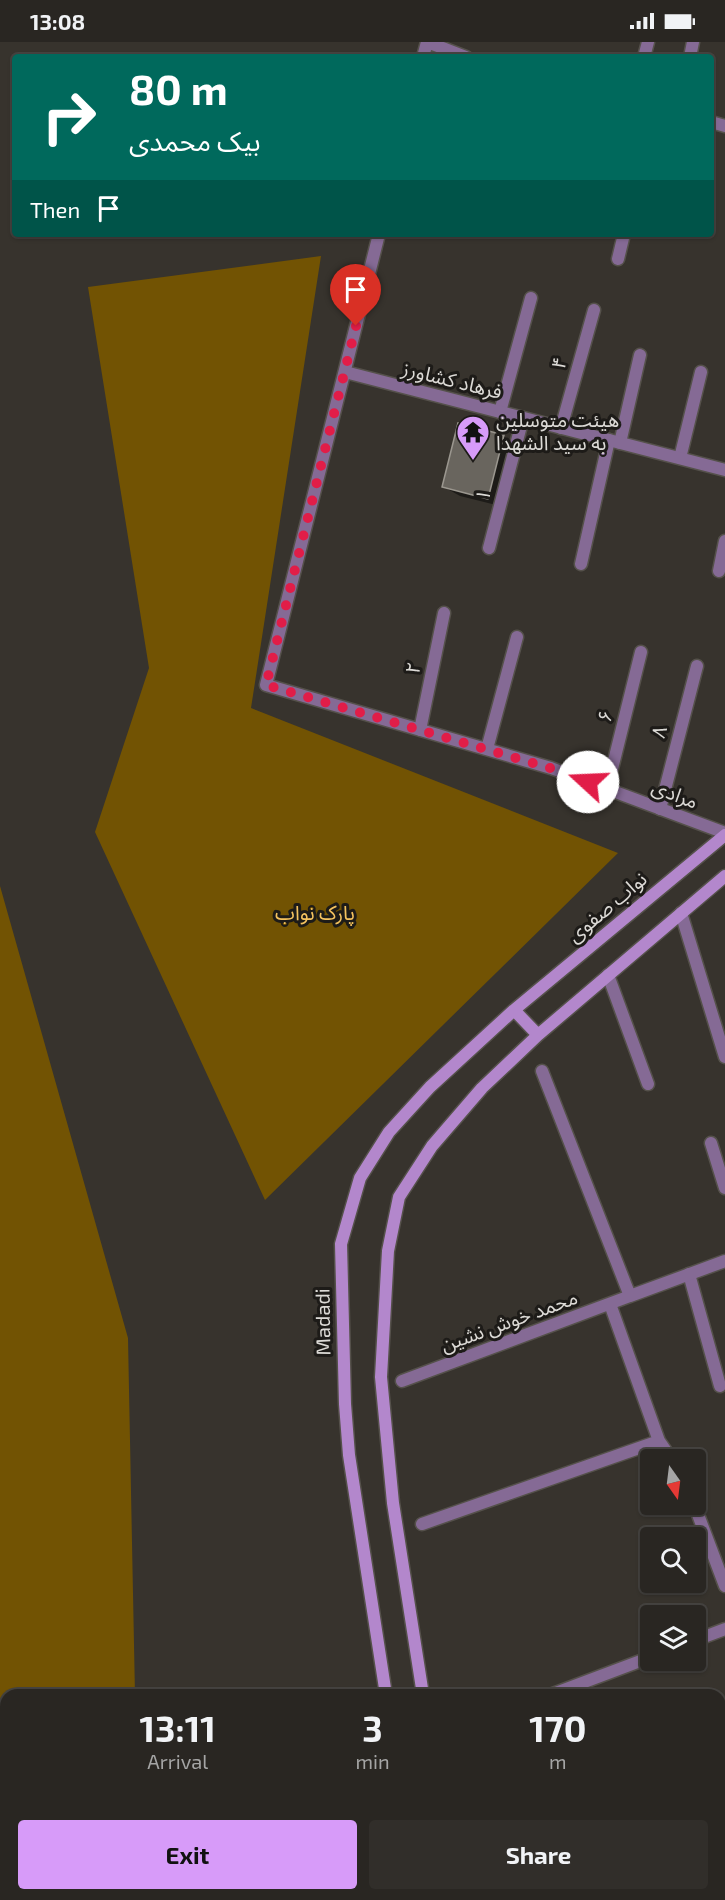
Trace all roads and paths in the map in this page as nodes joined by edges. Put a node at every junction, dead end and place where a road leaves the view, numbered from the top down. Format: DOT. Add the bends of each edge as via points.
graph roads {
  1 [pos="427,42"];
  2 [pos="458,54"];
  3 [pos="378,237"];
  4 [pos="623,237"];
  5 [pos="618,259"];
  6 [pos="531,298"];
  7 [pos="594,310"];
  8 [pos="640,355"];
  9 [pos="345,372"];
  10 [pos="701,372"];
  11 [pos="500,412"];
  12 [pos="523,418"];
  13 [pos="561,428"];
  14 [pos="615,441"];
  15 [pos="680,458"];
  16 [pos="725,470"];
  17 [pos="725,542"];
  18 [pos="489,548"];
  19 [pos="581,564"];
  20 [pos="719,570"];
  21 [pos="444,613"];
  22 [pos="517,637"];
  23 [pos="641,652"];
  24 [pos="697,666"];
  25 [pos="420,730"];
  26 [pos="487,750"];
  27 [pos="607,789"];
  28 [pos="660,809"];
  29 [pos="725,834"];
  30 [pos="725,876"];
  31 [pos="681,913"];
  32 [pos="608,975"];
  33 [pos="514,1010"];
  34 [pos="538,1035"];
  35 [pos="725,1058"];
  36 [pos="542,1071"];
  37 [pos="648,1084"];
  38 [pos="711,1143"];
  39 [pos="725,1188"];
  40 [pos="725,1261"];
  41 [pos="689,1274"];
  42 [pos="630,1296"];
  43 [pos="610,1304"];
  44 [pos="402,1381"];
  45 [pos="720,1386"];
  46 [pos="659,1441"];
  47 [pos="664,1449"];
  48 [pos="698,1515"];
  49 [pos="422,1524"];
  50 [pos="725,1587"];
  51 [pos="725,1629"];
  52 [pos="706,1636"];
  53 [pos="640,1661"];
  54 [pos="385,1689"];
  55 [pos="422,1689"];
  56 [pos="566,1689"];
  1 -- 2 [label="street"];
  3 -- 9 [label="street"];
  4 -- 5 [label="street"];
  6 -- 11 [label="street"];
  7 -- 13 [label="street, ۴"];
  8 -- 14 [label="street"];
  9 -- 11 [label="street, فرهاد کشاورز"];
  9 -- 25 [label="street, مرادی" via="266,685"];
  10 -- 15 [label="street"];
  11 -- 12 [label="street, فرهاد کشاورز"];
  12 -- 13 [label="street, فرهاد کشاورز"];
  12 -- 18 [label="street, ۱"];
  13 -- 14 [label="street, فرهاد کشاورز"];
  14 -- 15 [label="street, فرهاد کشاورز"];
  14 -- 19 [label="street"];
  15 -- 16 [label="street, فرهاد کشاورز"];
  17 -- 20 [label="street"];
  21 -- 25 [label="street, ۲"];
  22 -- 26 [label="street"];
  23 -- 27 [label="street, ۶"];
  24 -- 28 [label="street, ۸"];
  25 -- 26 [label="street, مرادی"];
  26 -- 27 [label="street, مرادی"];
  27 -- 28 [label="street, مرادی"];
  28 -- 29 [label="street, مرادی"];
  29 -- 33 [label="street, نواب صفوی"];
  30 -- 31 [label="street"];
  31 -- 32 [label="street"];
  31 -- 35 [label="street"];
  32 -- 34 [label="street"];
  32 -- 37 [label="street"];
  33 -- 34 [label="street"];
  33 -- 54 [label="street, Madadi" via="430,1087 389,1132 360,1178 341,1244 349,1455"];
  34 -- 55 [label="street" via="482,1088 432,1146 399,1197 388,1251 381,1377 393,1503"];
  36 -- 42 [label="street"];
  38 -- 39 [label="street"];
  40 -- 41 [label="street, محمد خوش نشین"];
  41 -- 42 [label="street, محمد خوش نشین"];
  41 -- 45 [label="street"];
  42 -- 43 [label="street, محمد خوش نشین"];
  43 -- 44 [label="street, محمد خوش نشین"];
  43 -- 46 [label="street"];
  46 -- 47 [label="street"];
  46 -- 49 [label="street"];
  48 -- 50 [label="street"];
  51 -- 52 [label="street"];
  53 -- 56 [label="street"];
}
